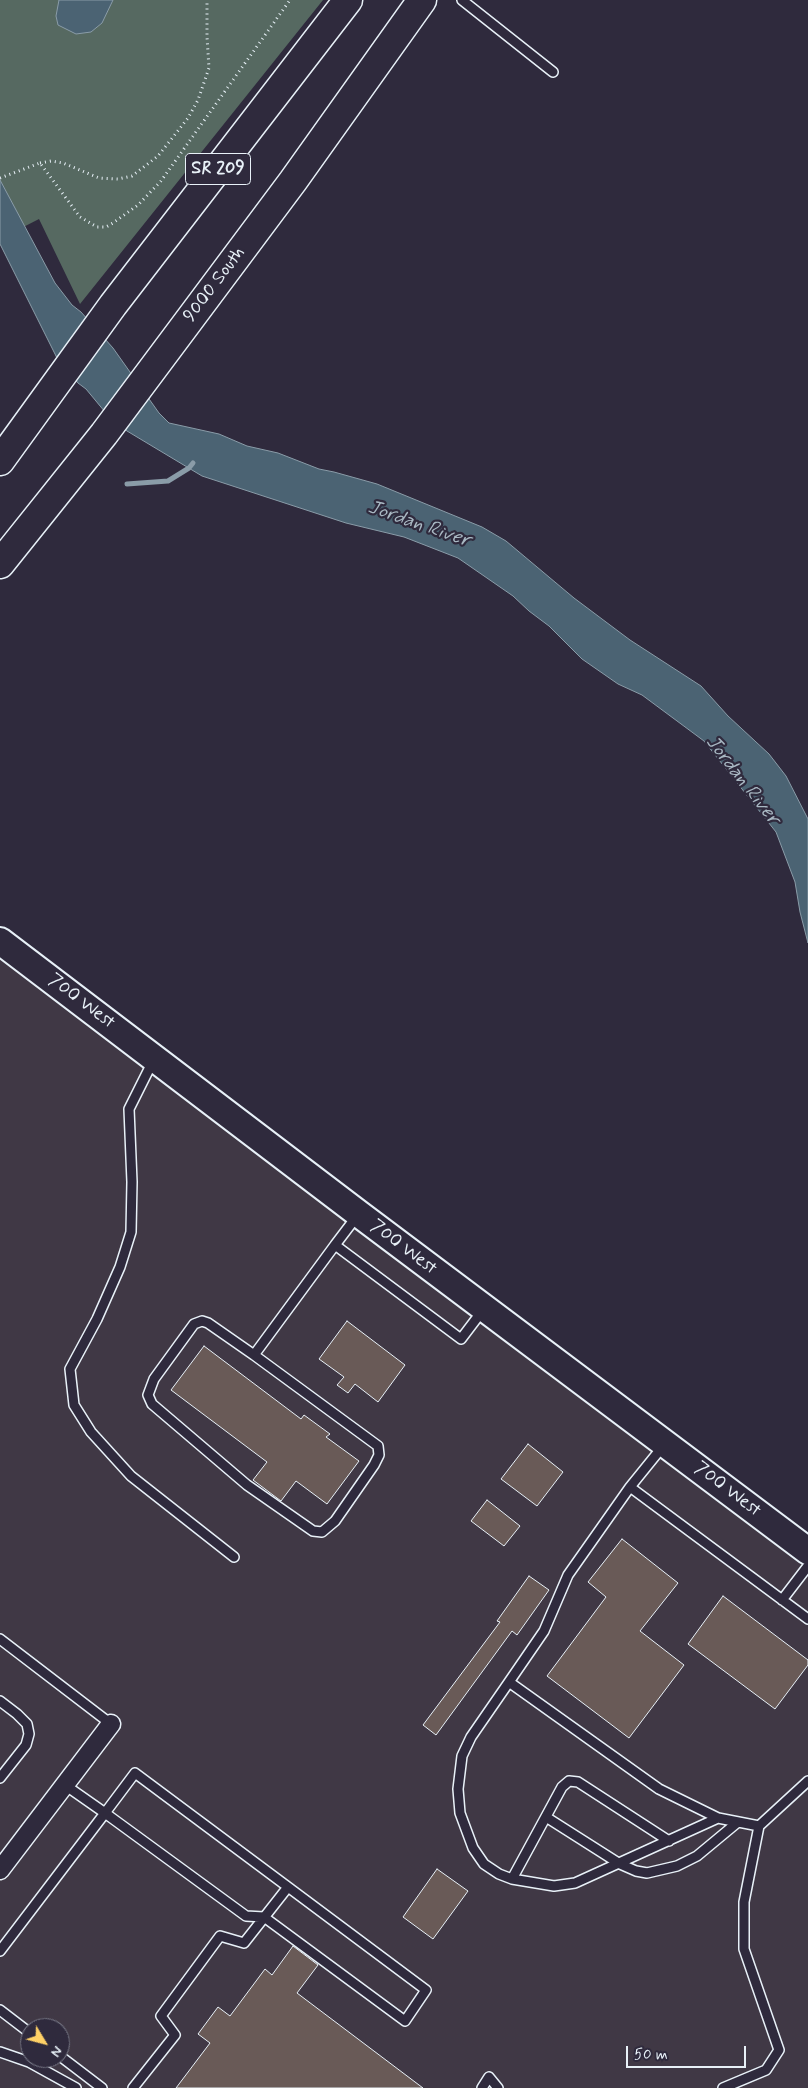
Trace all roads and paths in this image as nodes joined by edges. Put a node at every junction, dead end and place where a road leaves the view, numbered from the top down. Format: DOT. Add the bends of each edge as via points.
graph roads {
  1 [pos="207,0"];
  2 [pos="290,0"];
  3 [pos="348,0"];
  4 [pos="422,0"];
  5 [pos="462,0"];
  6 [pos="553,72"];
  7 [pos="40,163"];
  8 [pos="0,178"];
  9 [pos="0,461"];
  10 [pos="0,564"];
  11 [pos="0,940"];
  12 [pos="154,1058"];
  13 [pos="359,1214"];
  14 [pos="335,1245"];
  15 [pos="484,1309"];
  16 [pos="254,1355"];
  17 [pos="665,1444"];
  18 [pos="630,1488"];
  19 [pos="808,1551"];
  20 [pos="234,1556"];
  21 [pos="808,1566"];
  22 [pos="782,1600"];
  23 [pos="808,1619"];
  24 [pos="0,1639"];
  25 [pos="509,1682"];
  26 [pos="0,1701"];
  27 [pos="111,1724"];
  28 [pos="0,1778"];
  29 [pos="808,1781"];
  30 [pos="65,1785"];
  31 [pos="105,1813"];
  32 [pos="546,1817"];
  33 [pos="718,1818"];
  34 [pos="738,1822"];
  35 [pos="759,1826"];
  36 [pos="669,1841"];
  37 [pos="620,1864"];
  38 [pos="0,1870"];
  39 [pos="512,1879"];
  40 [pos="288,1887"];
  41 [pos="264,1917"];
  42 [pos="0,1951"];
  43 [pos="0,2010"];
  44 [pos="20,2025"];
  45 [pos="0,2052"];
  46 [pos="70,2064"];
  47 [pos="76,2088"];
  48 [pos="102,2088"];
  49 [pos="133,2088"];
  50 [pos="482,2088"];
  51 [pos="498,2088"];
  52 [pos="722,2088"];
  1 -- 7 [label="path" via="209,68 188,118 158,156 132,176 118,179 99,178 63,163"];
  2 -- 7 [label="path" via="161,181 122,218 106,227 89,224 74,211"];
  3 -- 9 [label="main road, SR 209" via="89,338"];
  4 -- 10 [label="main road, 9000 South" via="293,181 104,434"];
  5 -- 6 [label="lane"];
  7 -- 8 [label="path"];
  11 -- 12 [label="street, 700 West"];
  12 -- 13 [label="street, 700 West"];
  12 -- 20 [label="lane" via="129,1109 131,1232 120,1267 70,1369 74,1405 91,1432 131,1476"];
  13 -- 14 [label="lane"];
  13 -- 15 [label="street, 700 West"];
  14 -- 15 [label="lane" via="461,1339"];
  14 -- 16 [label="lane"];
  15 -- 17 [label="street, 700 West"];
  16 -- 16 [label="lane" via="208,1323 194,1324 154,1379 148,1395 152,1404 247,1485 313,1531 322,1532 335,1521 374,1465 379,1455 378,1446"];
  17 -- 18 [label="lane"];
  17 -- 19 [label="street, 700 West"];
  18 -- 22 [label="lane"];
  18 -- 25 [label="lane" via="568,1576 544,1630"];
  21 -- 22 [label="lane"];
  22 -- 23 [label="lane"];
  24 -- 27 [label="lane"];
  25 -- 33 [label="lane" via="658,1789"];
  25 -- 39 [label="lane" via="471,1737 462,1756 458,1789 460,1813 472,1848 484,1864"];
  26 -- 28 [label="lane" via="27,1724 29,1734 26,1745"];
  27 -- 30 [label="street"];
  29 -- 35 [label="lane"];
  30 -- 31 [label="lane"];
  30 -- 38 [label="street"];
  31 -- 40 [label="lane" via="135,1773"];
  31 -- 41 [label="lane" via="246,1916"];
  31 -- 42 [label="lane"];
  32 -- 36 [label="lane" via="562,1787 569,1781 578,1782"];
  32 -- 37 [label="lane"];
  32 -- 39 [label="lane"];
  33 -- 34 [label="lane"];
  33 -- 36 [label="lane"];
  34 -- 35 [label="lane"];
  34 -- 37 [label="lane" via="697,1856 677,1866 647,1873"];
  35 -- 52 [label="lane" via="744,1902 744,1949 779,2050 766,2070"];
  36 -- 37 [label="lane"];
  37 -- 39 [label="lane" via="576,1884 554,1886"];
  40 -- 41 [label="lane"];
  40 -- 41 [label="lane" via="426,1990 405,2021"];
  41 -- 49 [label="lane" via="244,1943 220,1936 161,2016 174,2034"];
  43 -- 44 [label="lane"];
  45 -- 47 [label="lane" via="28,2062"];
  46 -- 48 [label="lane"];
  50 -- 51 [label="lane" via="489,2078"];
}
